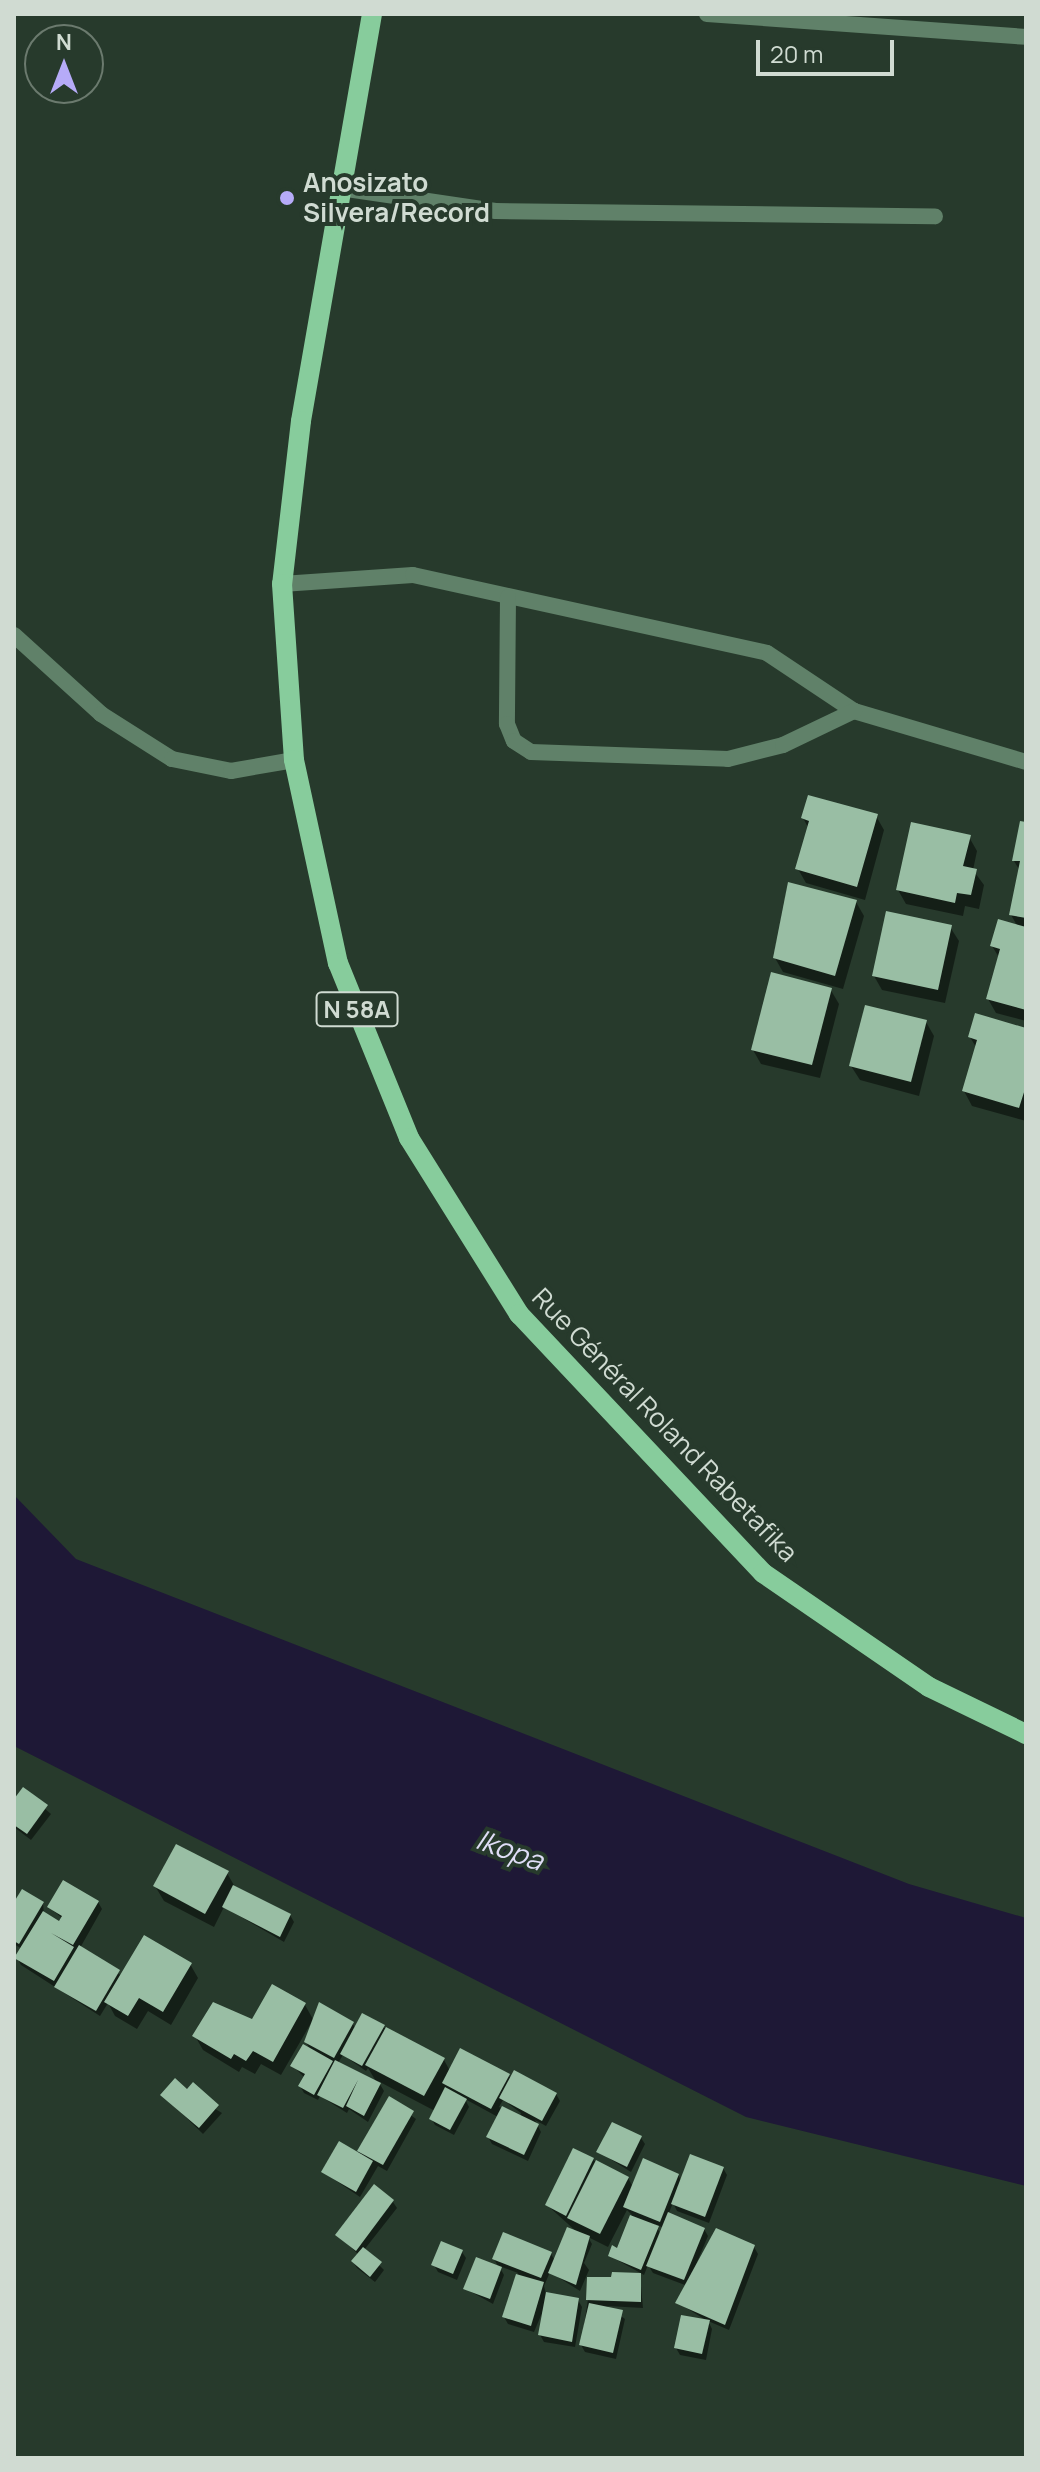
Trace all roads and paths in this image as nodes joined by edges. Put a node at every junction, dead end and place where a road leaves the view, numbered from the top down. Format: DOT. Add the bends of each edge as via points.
graph roads {
  1 [pos="372,14"];
  2 [pos="707,14"];
  3 [pos="905,21"];
  4 [pos="1026,37"];
  5 [pos="340,188"];
  6 [pos="935,216"];
  7 [pos="282,584"];
  8 [pos="508,597"];
  9 [pos="14,635"];
  10 [pos="854,711"];
  11 [pos="294,760"];
  12 [pos="1026,762"];
  13 [pos="1026,1734"];
  1 -- 5 [label="main road, Rue Général Roland Rabetafika / N 58A"];
  2 -- 3 [label="lane"];
  3 -- 4 [label="lane"];
  5 -- 6 [label="lane" via="495,211"];
  5 -- 7 [label="main road, Rue Général Roland Rabetafika / N 58A" via="301,421"];
  7 -- 8 [label="lane" via="413,575"];
  7 -- 11 [label="main road, Rue Général Roland Rabetafika / N 58A"];
  8 -- 10 [label="lane" via="767,653"];
  8 -- 10 [label="lane" via="507,724 514,741 531,752 728,759 783,745"];
  9 -- 11 [label="lane" via="101,714 172,759 231,771"];
  10 -- 12 [label="lane"];
  11 -- 13 [label="main road, Rue Général Roland Rabetafika / N 58A" via="338,963 409,1138 519,1314 763,1573 929,1687"];
}
